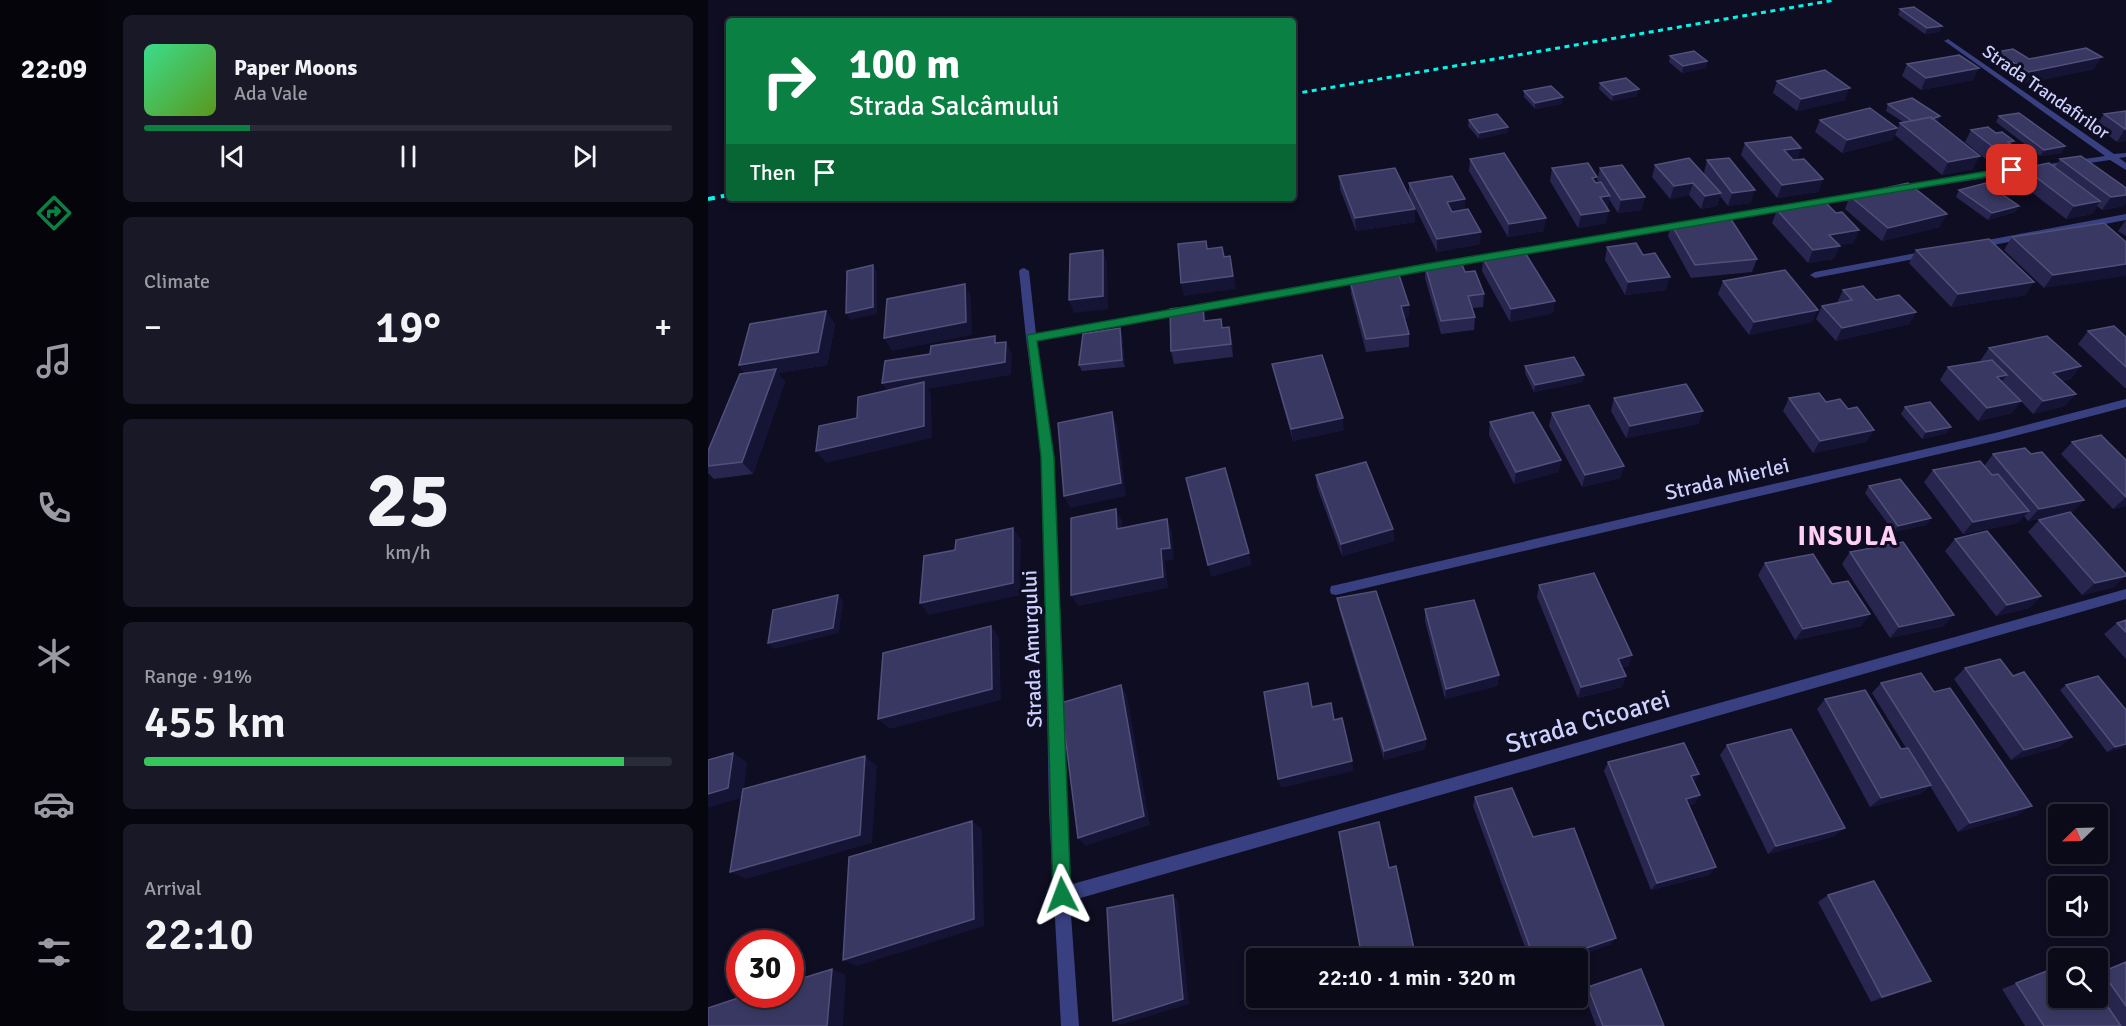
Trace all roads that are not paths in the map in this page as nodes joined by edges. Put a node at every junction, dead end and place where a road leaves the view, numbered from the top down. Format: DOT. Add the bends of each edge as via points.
graph roads {
  1 [pos="1948,41"];
  2 [pos="2126,155"];
  3 [pos="2111,157"];
  4 [pos="2126,167"];
  5 [pos="1883,192"];
  6 [pos="1871,194"];
  7 [pos="2126,217"];
  8 [pos="1965,247"];
  9 [pos="1942,251"];
  10 [pos="1024,271"];
  11 [pos="1815,275"];
  12 [pos="1031,338"];
  13 [pos="2126,403"];
  14 [pos="1336,590"];
  15 [pos="2126,594"];
  16 [pos="1062,895"];
  17 [pos="1070,1026"];
  1 -- 3 [label="street, Strada Trandafirilor"];
  2 -- 3 [label="street"];
  3 -- 4 [label="street, Strada Trandafirilor"];
  3 -- 5 [label="street"];
  6 -- 12 [label="street"];
  7 -- 8 [label="street"];
  9 -- 11 [label="street"];
  10 -- 12 [label="street, Strada Amurgului"];
  12 -- 16 [label="street, Strada Amurgului" via="1048,457"];
  13 -- 14 [label="street, Strada Mierlei"];
  15 -- 16 [label="street, Strada Cicoarei"];
  16 -- 17 [label="street, Strada Amurgului"];
}
